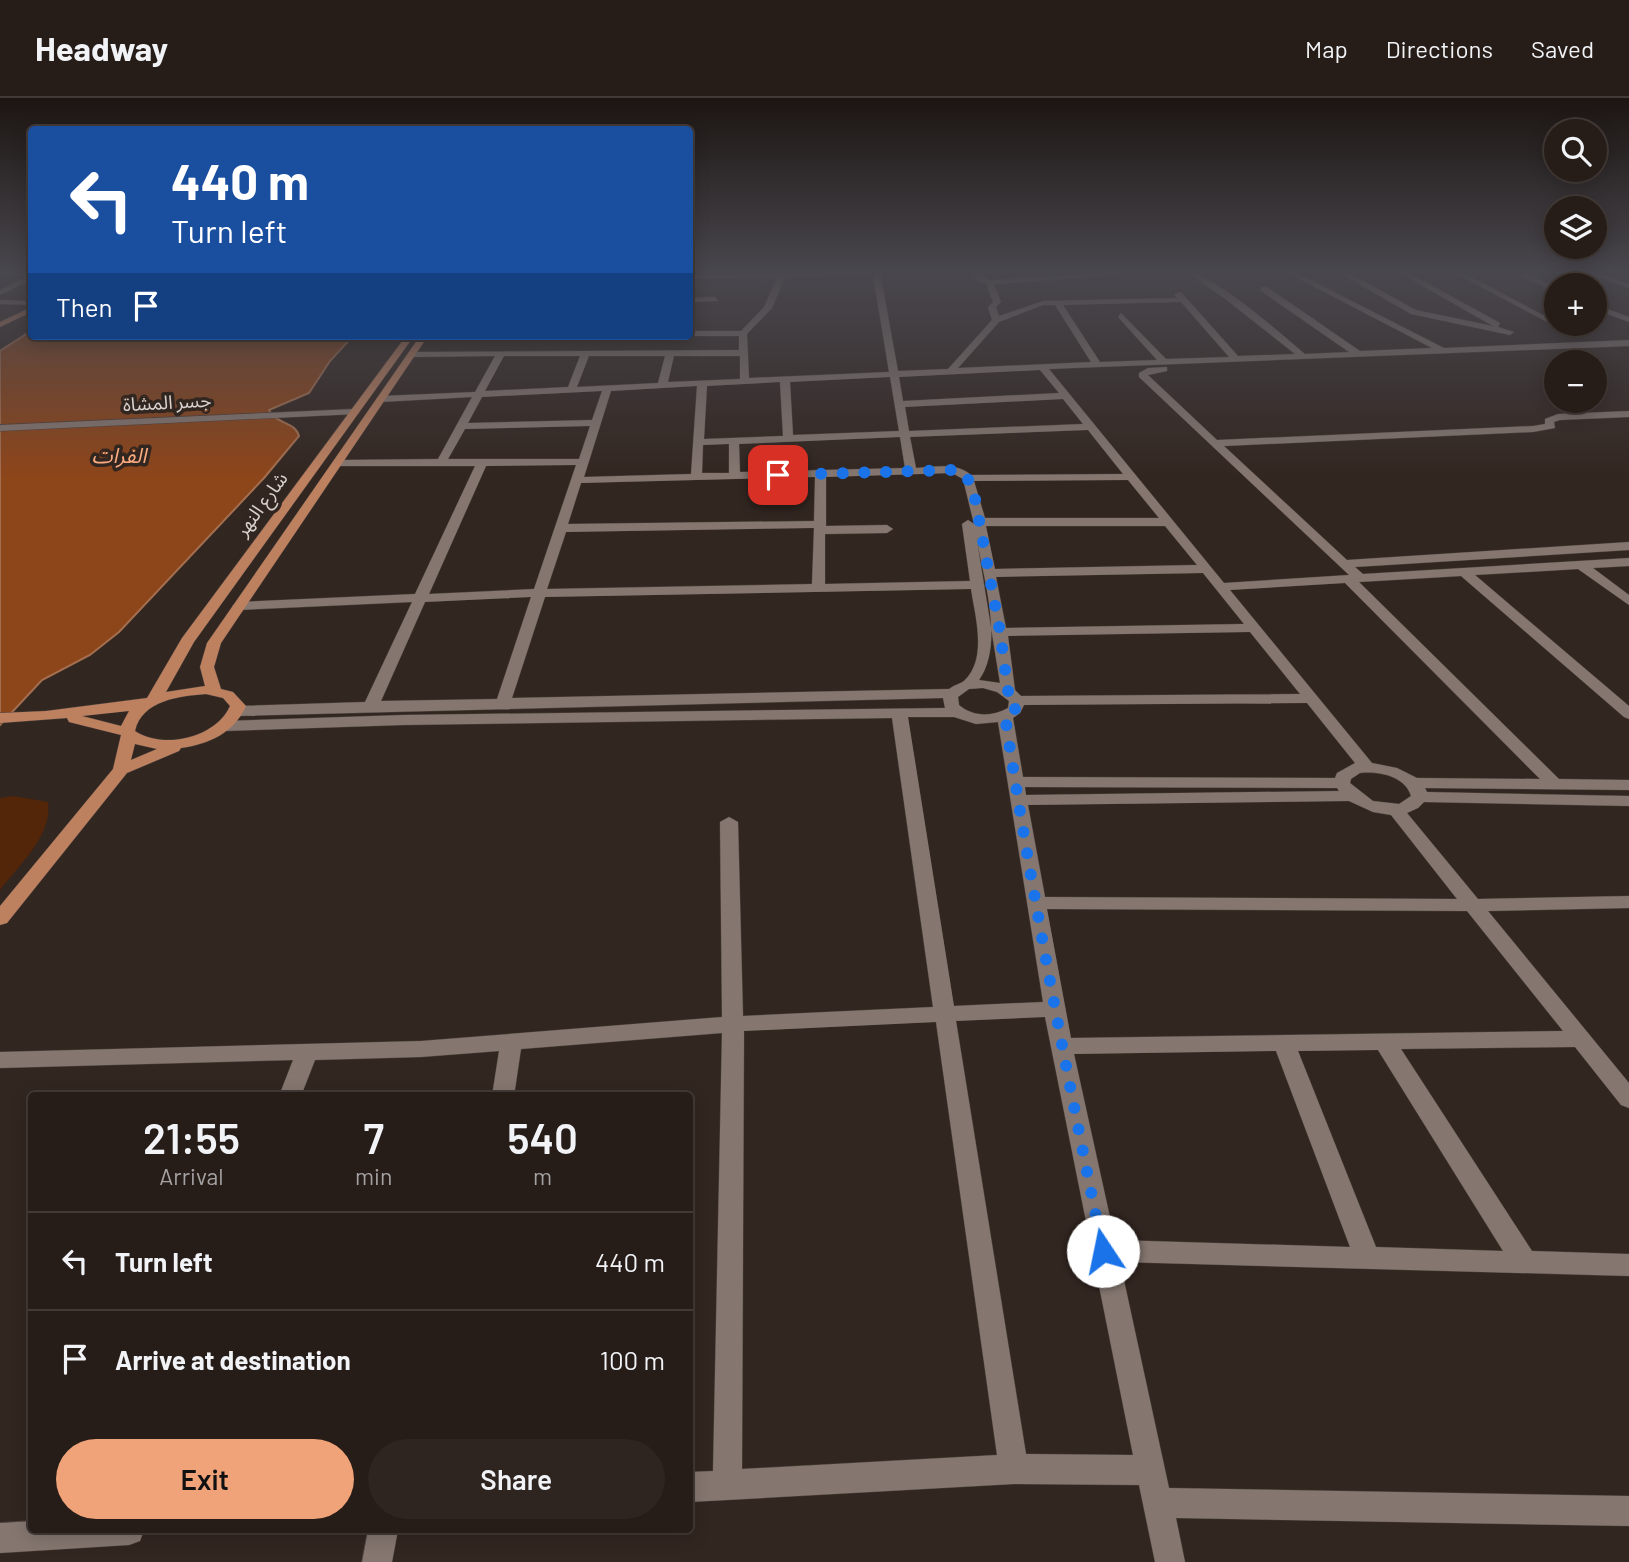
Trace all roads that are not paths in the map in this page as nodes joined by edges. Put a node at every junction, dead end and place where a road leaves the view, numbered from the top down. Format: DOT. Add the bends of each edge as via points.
graph roads {
  1 [pos="407,340"];
  2 [pos="421,340"];
  3 [pos="743,340"];
  4 [pos="887,340"];
  5 [pos="978,340"];
  6 [pos="1081,340"];
  7 [pos="1144,340"];
  8 [pos="1220,340"];
  9 [pos="1283,340"];
  10 [pos="1338,340"];
  11 [pos="1422,340"];
  12 [pos="1524,340"];
  13 [pos="1588,340"];
  14 [pos="1629,343"];
  15 [pos="1597,345"];
  16 [pos="1536,347"];
  17 [pos="1629,349"];
  18 [pos="1443,351"];
  19 [pos="501,353"];
  20 [pos="586,353"];
  21 [pos="670,353"];
  22 [pos="742,353"];
  23 [pos="412,354"];
  24 [pos="1358,354"];
  25 [pos="1303,356"];
  26 [pos="1236,359"];
  27 [pos="1164,362"];
  28 [pos="1210,363"];
  29 [pos="1097,365"];
  30 [pos="1042,367"];
  31 [pos="951,371"];
  32 [pos="893,374"];
  33 [pos="785,380"];
  34 [pos="745,382"];
  35 [pos="702,384"];
  36 [pos="662,386"];
  37 [pos="607,389"];
  38 [pos="571,391"];
  39 [pos="476,396"];
  40 [pos="1066,396"];
  41 [pos="381,399"];
  42 [pos="898,404"];
  43 [pos="354,412"];
  44 [pos="1629,414"];
  45 [pos="595,424"];
  46 [pos="460,426"];
  47 [pos="1091,427"];
  48 [pos="0,428"];
  49 [pos="904,436"];
  50 [pos="788,439"];
  51 [pos="734,441"];
  52 [pos="699,442"];
  53 [pos="1216,443"];
  54 [pos="339,463"];
  55 [pos="441,463"];
  56 [pos="482,463"];
  57 [pos="583,463"];
  58 [pos="911,471"];
  59 [pos="821,474"];
  60 [pos="735,476"];
  61 [pos="696,477"];
  62 [pos="1131,477"];
  63 [pos="577,480"];
  64 [pos="969,484"];
  65 [pos="291,499"];
  66 [pos="313,499"];
  67 [pos="979,522"];
  68 [pos="1168,522"];
  69 [pos="820,527"];
  70 [pos="561,528"];
  71 [pos="887,529"];
  72 [pos="1629,546"];
  73 [pos="1629,562"];
  74 [pos="1581,565"];
  75 [pos="1206,569"];
  76 [pos="1464,572"];
  77 [pos="989,573"];
  78 [pos="1350,574"];
  79 [pos="977,585"];
  80 [pos="1221,587"];
  81 [pos="818,588"];
  82 [pos="539,593"];
  83 [pos="421,598"];
  84 [pos="1629,601"];
  85 [pos="239,606"];
  86 [pos="1254,628"];
  87 [pos="1000,632"];
  88 [pos="968,685"];
  89 [pos="214,691"];
  90 [pos="952,693"];
  91 [pos="1311,698"];
  92 [pos="151,702"];
  93 [pos="503,703"];
  94 [pos="1010,703"];
  95 [pos="371,706"];
  96 [pos="237,711"];
  97 [pos="900,712"];
  98 [pos="958,712"];
  99 [pos="1629,714"];
  100 [pos="47,716"];
  101 [pos="0,718"];
  102 [pos="224,726"];
  103 [pos="128,733"];
  104 [pos="187,742"];
  105 [pos="1367,767"];
  106 [pos="121,770"];
  107 [pos="1554,784"];
  108 [pos="1629,785"];
  109 [pos="1346,789"];
  110 [pos="1417,790"];
  111 [pos="1017,791"];
  112 [pos="1629,800"];
  113 [pos="1395,810"];
  114 [pos="729,822"];
  115 [pos="1036,902"];
  116 [pos="1629,902"];
  117 [pos="1473,905"];
  118 [pos="0,919"];
  119 [pos="1054,1009"];
  120 [pos="946,1014"];
  121 [pos="733,1024"];
  122 [pos="1581,1039"];
  123 [pos="511,1041"];
  124 [pos="1384,1041"];
  125 [pos="1284,1043"];
  126 [pos="1062,1046"];
  127 [pos="306,1054"];
  128 [pos="0,1060"];
  129 [pos="292,1092"];
  130 [pos="504,1092"];
  131 [pos="1629,1099"];
  132 [pos="1103,1251"];
  133 [pos="1368,1260"];
  134 [pos="1525,1263"];
  135 [pos="1629,1265"];
  136 [pos="1014,1469"];
  137 [pos="1149,1470"];
  138 [pos="727,1484"];
  139 [pos="693,1487"];
  140 [pos="1156,1503"];
  141 [pos="1629,1511"];
  142 [pos="75,1533"];
  143 [pos="382,1533"];
  144 [pos="0,1538"];
  145 [pos="377,1562"];
  146 [pos="1170,1562"];
  1 -- 43 [label="main road, شارع النهر"];
  2 -- 23 [label="main road, شارع النهر"];
  3 -- 22 [label="street"];
  4 -- 32 [label="street"];
  5 -- 31 [label="street"];
  6 -- 29 [label="street"];
  7 -- 27 [label="street"];
  8 -- 26 [label="street"];
  9 -- 25 [label="street"];
  10 -- 24 [label="street"];
  11 -- 18 [label="street"];
  12 -- 16 [label="street"];
  13 -- 15 [label="street"];
  14 -- 15 [label="street"];
  15 -- 16 [label="street"];
  16 -- 18 [label="street"];
  17 -- 28 [label="street"];
  18 -- 24 [label="street"];
  19 -- 20 [label="street"];
  19 -- 23 [label="street"];
  19 -- 39 [label="street"];
  20 -- 21 [label="street"];
  20 -- 38 [label="street"];
  21 -- 22 [label="street"];
  21 -- 36 [label="street"];
  22 -- 34 [label="street"];
  23 -- 41 [label="main road, شارع النهر"];
  24 -- 25 [label="street"];
  25 -- 26 [label="street"];
  26 -- 28 [label="street"];
  27 -- 28 [label="street"];
  27 -- 29 [label="street"];
  28 -- 53 [label="street" via="1142,375"];
  29 -- 30 [label="street"];
  30 -- 31 [label="street"];
  30 -- 40 [label="street"];
  31 -- 32 [label="street"];
  32 -- 33 [label="street"];
  32 -- 42 [label="street"];
  33 -- 34 [label="street"];
  33 -- 50 [label="street"];
  34 -- 35 [label="street"];
  35 -- 36 [label="street"];
  35 -- 52 [label="street"];
  36 -- 37 [label="street"];
  37 -- 38 [label="street"];
  37 -- 45 [label="street"];
  38 -- 39 [label="street"];
  39 -- 41 [label="street"];
  39 -- 46 [label="street"];
  40 -- 42 [label="street"];
  40 -- 47 [label="street"];
  41 -- 54 [label="main road, شارع النهر"];
  42 -- 49 [label="street"];
  43 -- 48 [label="street, جسر المشاة"];
  43 -- 65 [label="main road, شارع النهر"];
  44 -- 53 [label="street" via="1558,417 1549,421 1551,426 1533,429"];
  45 -- 46 [label="street"];
  45 -- 57 [label="street"];
  46 -- 55 [label="street"];
  47 -- 49 [label="street"];
  47 -- 62 [label="street"];
  49 -- 50 [label="street"];
  49 -- 58 [label="street"];
  50 -- 51 [label="street"];
  51 -- 52 [label="street"];
  51 -- 60 [label="street"];
  52 -- 61 [label="street"];
  53 -- 78 [label="street"];
  54 -- 55 [label="street"];
  54 -- 66 [label="main road, شارع النهر"];
  55 -- 56 [label="street"];
  56 -- 57 [label="street"];
  56 -- 83 [label="street"];
  57 -- 63 [label="street"];
  58 -- 59 [label="street"];
  58 -- 64 [label="street" via="952,470 963,473"];
  59 -- 60 [label="street"];
  59 -- 69 [label="street"];
  60 -- 61 [label="street"];
  61 -- 63 [label="street"];
  62 -- 64 [label="street"];
  62 -- 68 [label="street"];
  63 -- 70 [label="street"];
  64 -- 67 [label="street"];
  64 -- 79 [label="street" via="965,499"];
  65 -- 66 [label="main road"];
  65 -- 92 [label="main road, شارع النهر" via="187,641"];
  66 -- 85 [label="main road, شارع النهر"];
  67 -- 68 [label="street"];
  67 -- 77 [label="street"];
  68 -- 75 [label="street"];
  69 -- 70 [label="street"];
  69 -- 71 [label="street"];
  69 -- 81 [label="street"];
  70 -- 82 [label="street"];
  72 -- 78 [label="street"];
  73 -- 74 [label="street"];
  74 -- 76 [label="street"];
  74 -- 84 [label="street"];
  75 -- 77 [label="street"];
  75 -- 80 [label="street"];
  76 -- 78 [label="street"];
  76 -- 99 [label="street"];
  77 -- 87 [label="street"];
  78 -- 80 [label="street"];
  78 -- 107 [label="street"];
  79 -- 81 [label="street"];
  79 -- 88 [label="street" via="985,650"];
  80 -- 86 [label="street"];
  81 -- 82 [label="street"];
  82 -- 83 [label="street"];
  82 -- 93 [label="street"];
  83 -- 85 [label="street"];
  83 -- 95 [label="street"];
  85 -- 89 [label="main road, شارع النهر" via="210,651 208,675"];
  86 -- 87 [label="street"];
  86 -- 91 [label="street"];
  87 -- 94 [label="street"];
  88 -- 90 [label="street"];
  88 -- 94 [label="street" via="991,685"];
  89 -- 92 [label="main road" via="188,691"];
  89 -- 96 [label="main road" via="233,698"];
  90 -- 93 [label="street"];
  90 -- 98 [label="street" via="950,704"];
  91 -- 94 [label="street"];
  91 -- 105 [label="street"];
  92 -- 100 [label="main road"];
  92 -- 103 [label="main road, شارع النهر" via="131,717"];
  93 -- 95 [label="street"];
  94 -- 98 [label="street" via="980,719"];
  94 -- 111 [label="street"];
  95 -- 96 [label="street"];
  96 -- 102 [label="main road"];
  97 -- 98 [label="street"];
  97 -- 102 [label="street"];
  97 -- 120 [label="street"];
  100 -- 101 [label="main road"];
  100 -- 103 [label="main road"];
  102 -- 104 [label="main road"];
  103 -- 104 [label="main road" via="150,744"];
  103 -- 106 [label="main road"];
  104 -- 106 [label="main road"];
  105 -- 109 [label="street" via="1347,772"];
  105 -- 110 [label="street" via="1392,771"];
  106 -- 118 [label="main road"];
  107 -- 108 [label="street"];
  107 -- 110 [label="street"];
  109 -- 111 [label="street"];
  109 -- 113 [label="street" via="1371,806"];
  110 -- 112 [label="street"];
  110 -- 113 [label="street" via="1416,804"];
  111 -- 115 [label="street"];
  113 -- 117 [label="street"];
  114 -- 121 [label="street"];
  115 -- 117 [label="street"];
  115 -- 119 [label="street"];
  116 -- 117 [label="street"];
  117 -- 122 [label="street"];
  119 -- 120 [label="street"];
  119 -- 126 [label="street"];
  120 -- 121 [label="street"];
  120 -- 136 [label="street"];
  121 -- 123 [label="street"];
  121 -- 138 [label="street"];
  122 -- 124 [label="street"];
  122 -- 131 [label="street"];
  123 -- 127 [label="street"];
  123 -- 130 [label="street"];
  124 -- 125 [label="street"];
  124 -- 134 [label="street"];
  125 -- 126 [label="street"];
  125 -- 133 [label="street"];
  126 -- 132 [label="street"];
  127 -- 128 [label="street"];
  127 -- 129 [label="street"];
  132 -- 133 [label="street"];
  132 -- 137 [label="street"];
  133 -- 134 [label="street"];
  134 -- 135 [label="street"];
  136 -- 137 [label="street"];
  136 -- 138 [label="street"];
  137 -- 140 [label="street"];
  138 -- 139 [label="street"];
  140 -- 141 [label="street"];
  140 -- 146 [label="street"];
  142 -- 144 [label="street"];
  143 -- 145 [label="street"];
}
